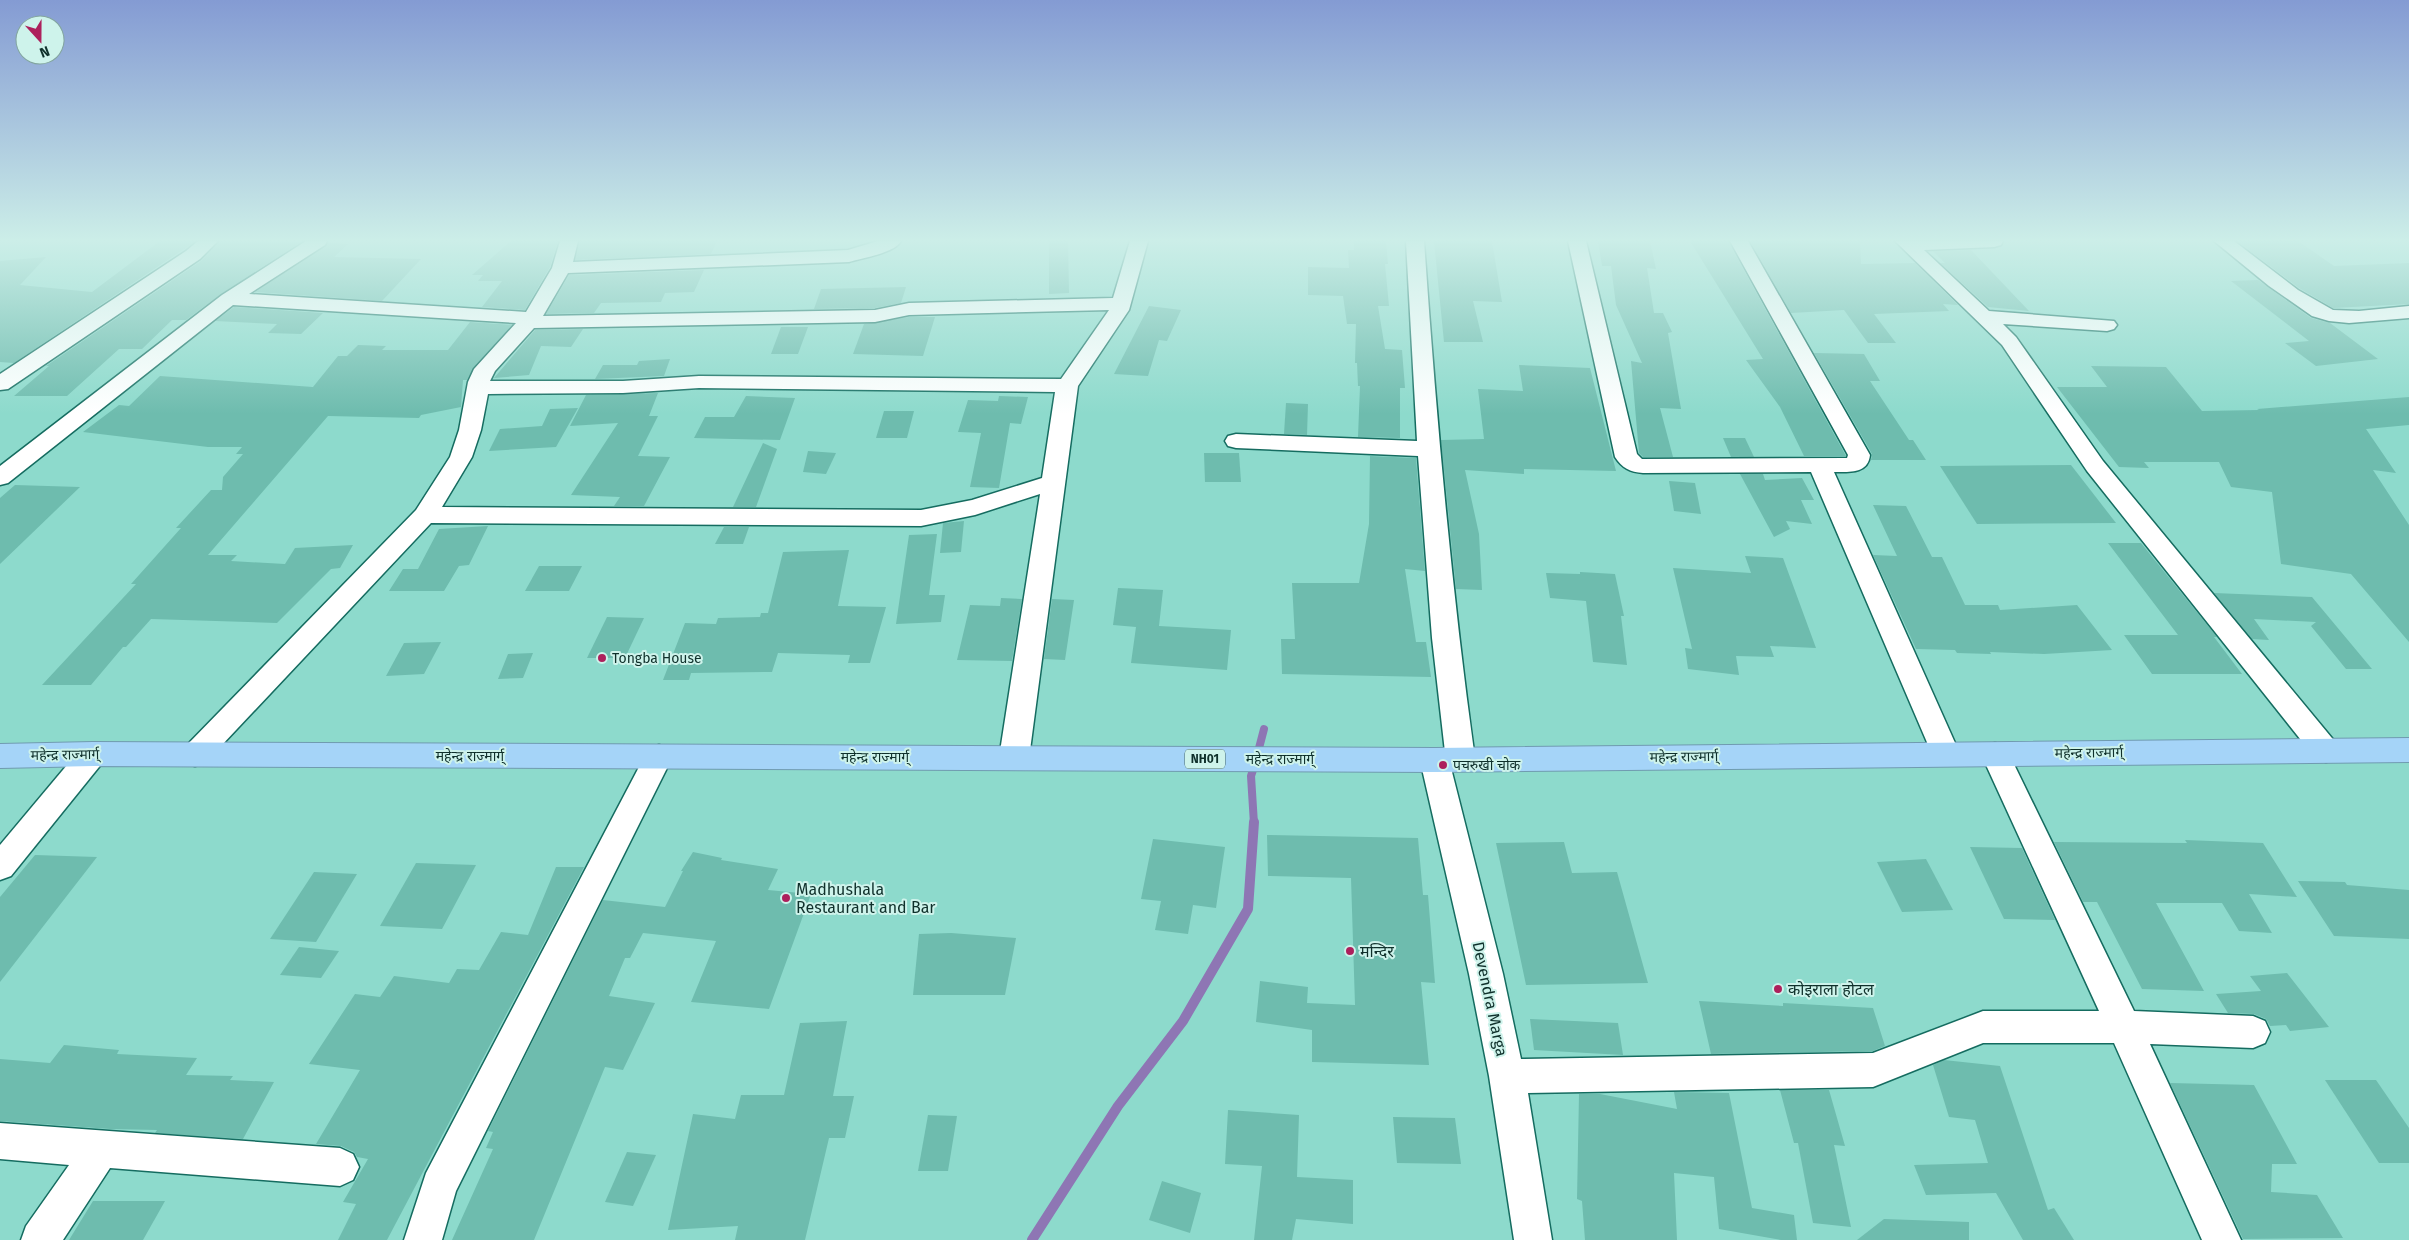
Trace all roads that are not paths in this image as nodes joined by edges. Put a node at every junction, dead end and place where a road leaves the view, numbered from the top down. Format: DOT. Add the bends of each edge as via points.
graph roads {
  1 [pos="128,299"];
  2 [pos="542,299"];
  3 [pos="1122,299"];
  4 [pos="1419,299"];
  5 [pos="1590,299"];
  6 [pos="1772,299"];
  7 [pos="1965,299"];
  8 [pos="2300,299"];
  9 [pos="229,300"];
  10 [pos="1121,304"];
  11 [pos="2409,312"];
  12 [pos="1984,317"];
  13 [pos="529,320"];
  14 [pos="2107,325"];
  15 [pos="0,384"];
  16 [pos="1067,386"];
  17 [pos="478,388"];
  18 [pos="1236,441"];
  19 [pos="1429,449"];
  20 [pos="1820,466"];
  21 [pos="0,478"];
  22 [pos="1054,482"];
  23 [pos="425,515"];
  24 [pos="2409,750"];
  25 [pos="2326,751"];
  26 [pos="93,754"];
  27 [pos="1946,754"];
  28 [pos="1995,754"];
  29 [pos="195,755"];
  30 [pos="0,756"];
  31 [pos="659,756"];
  32 [pos="1014,758"];
  33 [pos="1448,759"];
  34 [pos="0,867"];
  35 [pos="2124,1026"];
  36 [pos="2252,1032"];
  37 [pos="1507,1076"];
  38 [pos="0,1141"];
  39 [pos="102,1149"];
  40 [pos="340,1168"];
  41 [pos="40,1240"];
  42 [pos="423,1240"];
  43 [pos="1533,1240"];
  44 [pos="2222,1240"];
  1 -- 15 [label="street"];
  2 -- 13 [label="street"];
  3 -- 10 [label="street"];
  4 -- 19 [label="street, Devendra Marga"];
  5 -- 20 [label="street" via="1629,461 1643,466"];
  6 -- 20 [label="street" via="1859,455 1858,461 1852,464"];
  7 -- 12 [label="street"];
  8 -- 11 [label="street" via="2328,315"];
  9 -- 13 [label="street"];
  9 -- 21 [label="street"];
  10 -- 13 [label="street" via="909,309 875,316"];
  10 -- 16 [label="street"];
  12 -- 14 [label="street"];
  12 -- 25 [label="street" via="2009,341 2095,466"];
  13 -- 17 [label="street" via="485,369"];
  16 -- 17 [label="street" via="699,382 623,387"];
  16 -- 22 [label="street"];
  17 -- 23 [label="street" via="461,457"];
  18 -- 19 [label="street"];
  19 -- 33 [label="street, Devendra Marga" via="1445,638"];
  20 -- 27 [label="street"];
  22 -- 23 [label="street" via="975,507 921,518"];
  22 -- 32 [label="street"];
  23 -- 29 [label="street"];
  24 -- 25 [label="highway, महेन्द्र राज्मार्ग् / NH01"];
  25 -- 28 [label="highway, महेन्द्र राज्मार्ग् / NH01"];
  26 -- 29 [label="highway, महेन्द्र राज्मार्ग् / NH01"];
  26 -- 30 [label="highway, महेन्द्र राज्मार्ग् / NH01"];
  26 -- 34 [label="street"];
  27 -- 28 [label="highway, महेन्द्र राज्मार्ग् / NH01"];
  27 -- 33 [label="highway, महेन्द्र राज्मार्ग् / NH01"];
  28 -- 35 [label="street"];
  29 -- 31 [label="highway, महेन्द्र राज्मार्ग् / NH01"];
  31 -- 32 [label="highway, महेन्द्र राज्मार्ग् / NH01"];
  31 -- 42 [label="street" via="439,1186"];
  32 -- 33 [label="highway, महेन्द्र राज्मार्ग् / NH01"];
  33 -- 37 [label="street, Devendra Marga"];
  35 -- 36 [label="street"];
  35 -- 37 [label="street" via="1983,1027 1873,1070"];
  35 -- 44 [label="street"];
  37 -- 43 [label="street, Devendra Marga"];
  38 -- 39 [label="street"];
  39 -- 40 [label="street"];
  39 -- 41 [label="street"];
}
